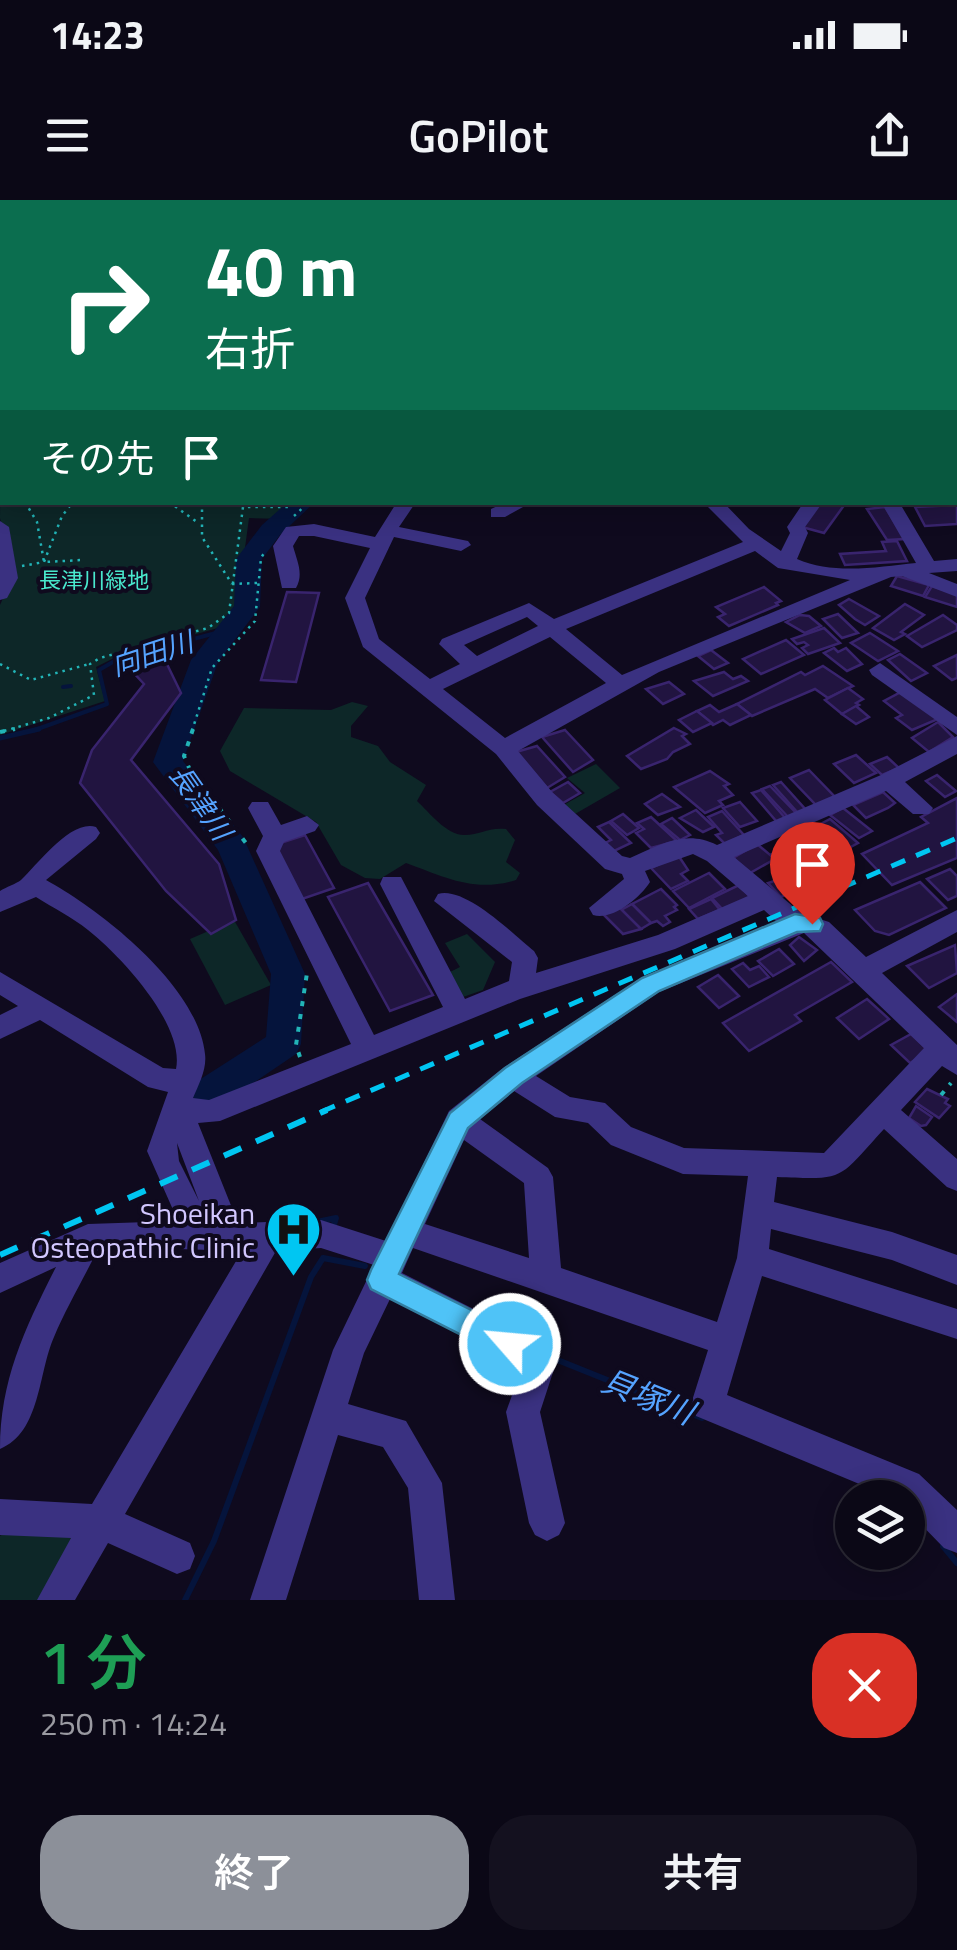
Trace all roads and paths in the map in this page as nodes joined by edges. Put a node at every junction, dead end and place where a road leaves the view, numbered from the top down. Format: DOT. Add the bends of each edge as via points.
graph roads {
  1 [pos="27,505"];
  2 [pos="71,505"];
  3 [pos="173,505"];
  4 [pos="201,505"];
  5 [pos="289,505"];
  6 [pos="406,505"];
  7 [pos="414,505"];
  8 [pos="517,505"];
  9 [pos="715,505"];
  10 [pos="812,505"];
  11 [pos="894,505"];
  12 [pos="430,510"];
  13 [pos="498,514"];
  14 [pos="197,522"];
  15 [pos="0,527"];
  16 [pos="384,537"];
  17 [pos="461,545"];
  18 [pos="753,545"];
  19 [pos="82,560"];
  20 [pos="44,562"];
  21 [pos="785,564"];
  22 [pos="957,565"];
  23 [pos="928,567"];
  24 [pos="895,571"];
  25 [pos="258,583"];
  26 [pos="232,584"];
  27 [pos="289,584"];
  28 [pos="957,591"];
  29 [pos="0,594"];
  30 [pos="551,628"];
  31 [pos="473,663"];
  32 [pos="0,664"];
  33 [pos="90,664"];
  34 [pos="880,670"];
  35 [pos="620,684"];
  36 [pos="428,688"];
  37 [pos="957,728"];
  38 [pos="0,732"];
  39 [pos="957,744"];
  40 [pos="504,749"];
  41 [pos="889,781"];
  42 [pos="260,808"];
  43 [pos="921,808"];
  44 [pos="308,826"];
  45 [pos="88,833"];
  46 [pos="276,836"];
  47 [pos="716,855"];
  48 [pos="631,867"];
  49 [pos="392,884"];
  50 [pos="30,886"];
  51 [pos="766,899"];
  52 [pos="447,901"];
  53 [pos="0,903"];
  54 [pos="602,908"];
  55 [pos="957,920"];
  56 [pos="795,923"];
  57 [pos="862,972"];
  58 [pos="0,982"];
  59 [pos="521,988"];
  60 [pos="41,1007"];
  61 [pos="458,1012"];
  62 [pos="0,1028"];
  63 [pos="366,1048"];
  64 [pos="949,1055"];
  65 [pos="514,1076"];
  66 [pos="957,1076"];
  67 [pos="941,1094"];
  68 [pos="181,1096"];
  69 [pos="882,1110"];
  70 [pos="459,1120"];
  71 [pos="764,1166"];
  72 [pos="957,1178"];
  73 [pos="758,1212"];
  74 [pos="214,1236"];
  75 [pos="88,1238"];
  76 [pos="268,1238"];
  77 [pos="393,1256"];
  78 [pos="752,1258"];
  79 [pos="957,1270"];
  80 [pos="0,1278"];
  81 [pos="546,1278"];
  82 [pos="957,1324"];
  83 [pos="726,1341"];
  84 [pos="328,1416"];
  85 [pos="0,1432"];
  86 [pos="0,1517"];
  87 [pos="102,1522"];
  88 [pos="548,1523"];
  89 [pos="957,1535"];
  90 [pos="177,1556"];
  91 [pos="55,1600"];
  92 [pos="268,1600"];
  93 [pos="437,1600"];
  1 -- 20 [label="path"];
  2 -- 20 [label="path"];
  3 -- 14 [label="path"];
  4 -- 14 [label="path"];
  5 -- 26 [label="path" via="243,507"];
  6 -- 16 [label="street"];
  7 -- 12 [label="street"];
  8 -- 13 [label="street"];
  9 -- 18 [label="street"];
  10 -- 21 [label="street" via="796,527"];
  11 -- 23 [label="street"];
  14 -- 26 [label="path"];
  15 -- 29 [label="street" via="8,578"];
  16 -- 17 [label="street"];
  16 -- 27 [label="street" via="300,529 283,546"];
  16 -- 36 [label="street" via="355,598 361,622 370,642"];
  18 -- 21 [label="street"];
  18 -- 30 [label="street"];
  19 -- 20 [label="path"];
  21 -- 24 [label="street" via="814,573"];
  22 -- 23 [label="street"];
  23 -- 24 [label="street"];
  24 -- 28 [label="street"];
  24 -- 35 [label="street"];
  25 -- 26 [label="path"];
  26 -- 33 [label="path" via="229,613 216,624"];
  30 -- 31 [label="street"];
  30 -- 31 [label="street" via="529,609 449,644"];
  30 -- 35 [label="street"];
  31 -- 36 [label="street"];
  32 -- 33 [label="path" via="32,680"];
  33 -- 38 [label="path" via="94,695 62,714"];
  34 -- 37 [label="street"];
  35 -- 40 [label="street"];
  36 -- 40 [label="street"];
  39 -- 41 [label="street"];
  40 -- 48 [label="street" via="545,799 614,862"];
  41 -- 43 [label="street"];
  41 -- 47 [label="street"];
  42 -- 46 [label="street"];
  44 -- 46 [label="street"];
  45 -- 50 [label="street"];
  46 -- 63 [label="street" via="268,851"];
  47 -- 48 [label="street" via="690,844"];
  47 -- 51 [label="street"];
  48 -- 54 [label="street" via="638,882"];
  49 -- 61 [label="street"];
  50 -- 53 [label="street"];
  50 -- 68 [label="street" via="100,926 163,995 184,1026 192,1057"];
  51 -- 56 [label="street"];
  51 -- 59 [label="street" via="666,942"];
  52 -- 59 [label="street" via="525,958"];
  55 -- 57 [label="street"];
  56 -- 57 [label="street" via="820,929"];
  56 -- 65 [label="street" via="650,984"];
  57 -- 64 [label="street"];
  58 -- 60 [label="street"];
  59 -- 61 [label="street"];
  60 -- 62 [label="street"];
  60 -- 68 [label="street"];
  61 -- 63 [label="street"];
  63 -- 68 [label="street" via="210,1112"];
  64 -- 69 [label="street"];
  65 -- 70 [label="street"];
  65 -- 71 [label="street" via="565,1108 596,1112 620,1136 683,1161"];
  66 -- 67 [label="path"];
  68 -- 74 [label="street"];
  69 -- 71 [label="street" via="831,1166"];
  69 -- 72 [label="street"];
  70 -- 77 [label="street"];
  70 -- 81 [label="street" via="538,1177"];
  71 -- 73 [label="street"];
  73 -- 78 [label="street"];
  73 -- 79 [label="street"];
  74 -- 75 [label="street"];
  74 -- 76 [label="street"];
  75 -- 80 [label="street"];
  75 -- 85 [label="street" via="37,1337 18,1406"];
  76 -- 77 [label="street" via="321,1234"];
  76 -- 87 [label="street"];
  77 -- 81 [label="street"];
  77 -- 84 [label="street" via="349,1350"];
  77 -- 88 [label="street" via="541,1360 523,1412"];
  78 -- 82 [label="street"];
  78 -- 83 [label="street"];
  81 -- 83 [label="street"];
  83 -- 89 [label="street" via="708,1404 906,1486"];
  84 -- 92 [label="street"];
  84 -- 93 [label="street" via="394,1433 425,1483"];
  86 -- 87 [label="street"];
  87 -- 90 [label="street"];
  87 -- 91 [label="street"];
}
